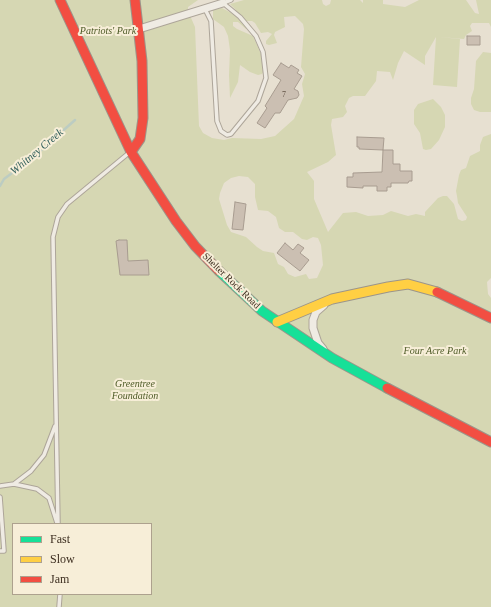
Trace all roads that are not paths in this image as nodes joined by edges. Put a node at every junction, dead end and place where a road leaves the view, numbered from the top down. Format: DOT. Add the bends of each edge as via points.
graph roads {
  1 [pos="60,0"];
  2 [pos="136,0"];
  3 [pos="231,0"];
  4 [pos="223,3"];
  5 [pos="205,9"];
  6 [pos="139,29"];
  7 [pos="131,152"];
  8 [pos="332,299"];
  9 [pos="491,318"];
  10 [pos="277,322"];
  11 [pos="332,358"];
  12 [pos="56,423"];
  13 [pos="491,442"];
  14 [pos="14,484"];
  15 [pos="0,486"];
  16 [pos="0,497"];
  17 [pos="58,523"];
  18 [pos="58,523"];
  19 [pos="0,551"];
  20 [pos="60,595"];
  21 [pos="59,607"];
  1 -- 7 [label="main road, Shelter Rock Road"];
  2 -- 6 [label="main road"];
  3 -- 4 [label="lane"];
  4 -- 5 [label="street"];
  4 -- 5 [label="lane" via="240,17 256,36 263,52 266,78 258,101 227,136 223,134 217,121 211,21"];
  5 -- 6 [label="street"];
  6 -- 7 [label="main road" via="143,118 140,139"];
  7 -- 10 [label="main road, Shelter Rock Road" via="195,246 218,271"];
  7 -- 12 [label="lane" via="67,204 58,217 53,237"];
  8 -- 9 [label="main road" via="388,287 416,285 438,292"];
  8 -- 10 [label="main road"];
  8 -- 11 [label="street" via="316,312 313,328 318,343"];
  10 -- 11 [label="main road, Shelter Rock Road"];
  11 -- 13 [label="main road, Shelter Rock Road"];
  12 -- 14 [label="lane" via="44,455 31,471"];
  12 -- 17 [label="lane"];
  14 -- 15 [label="lane"];
  14 -- 18 [label="lane" via="38,489 49,498"];
  16 -- 19 [label="lane" via="4,551"];
  20 -- 21 [label="lane"];
}
